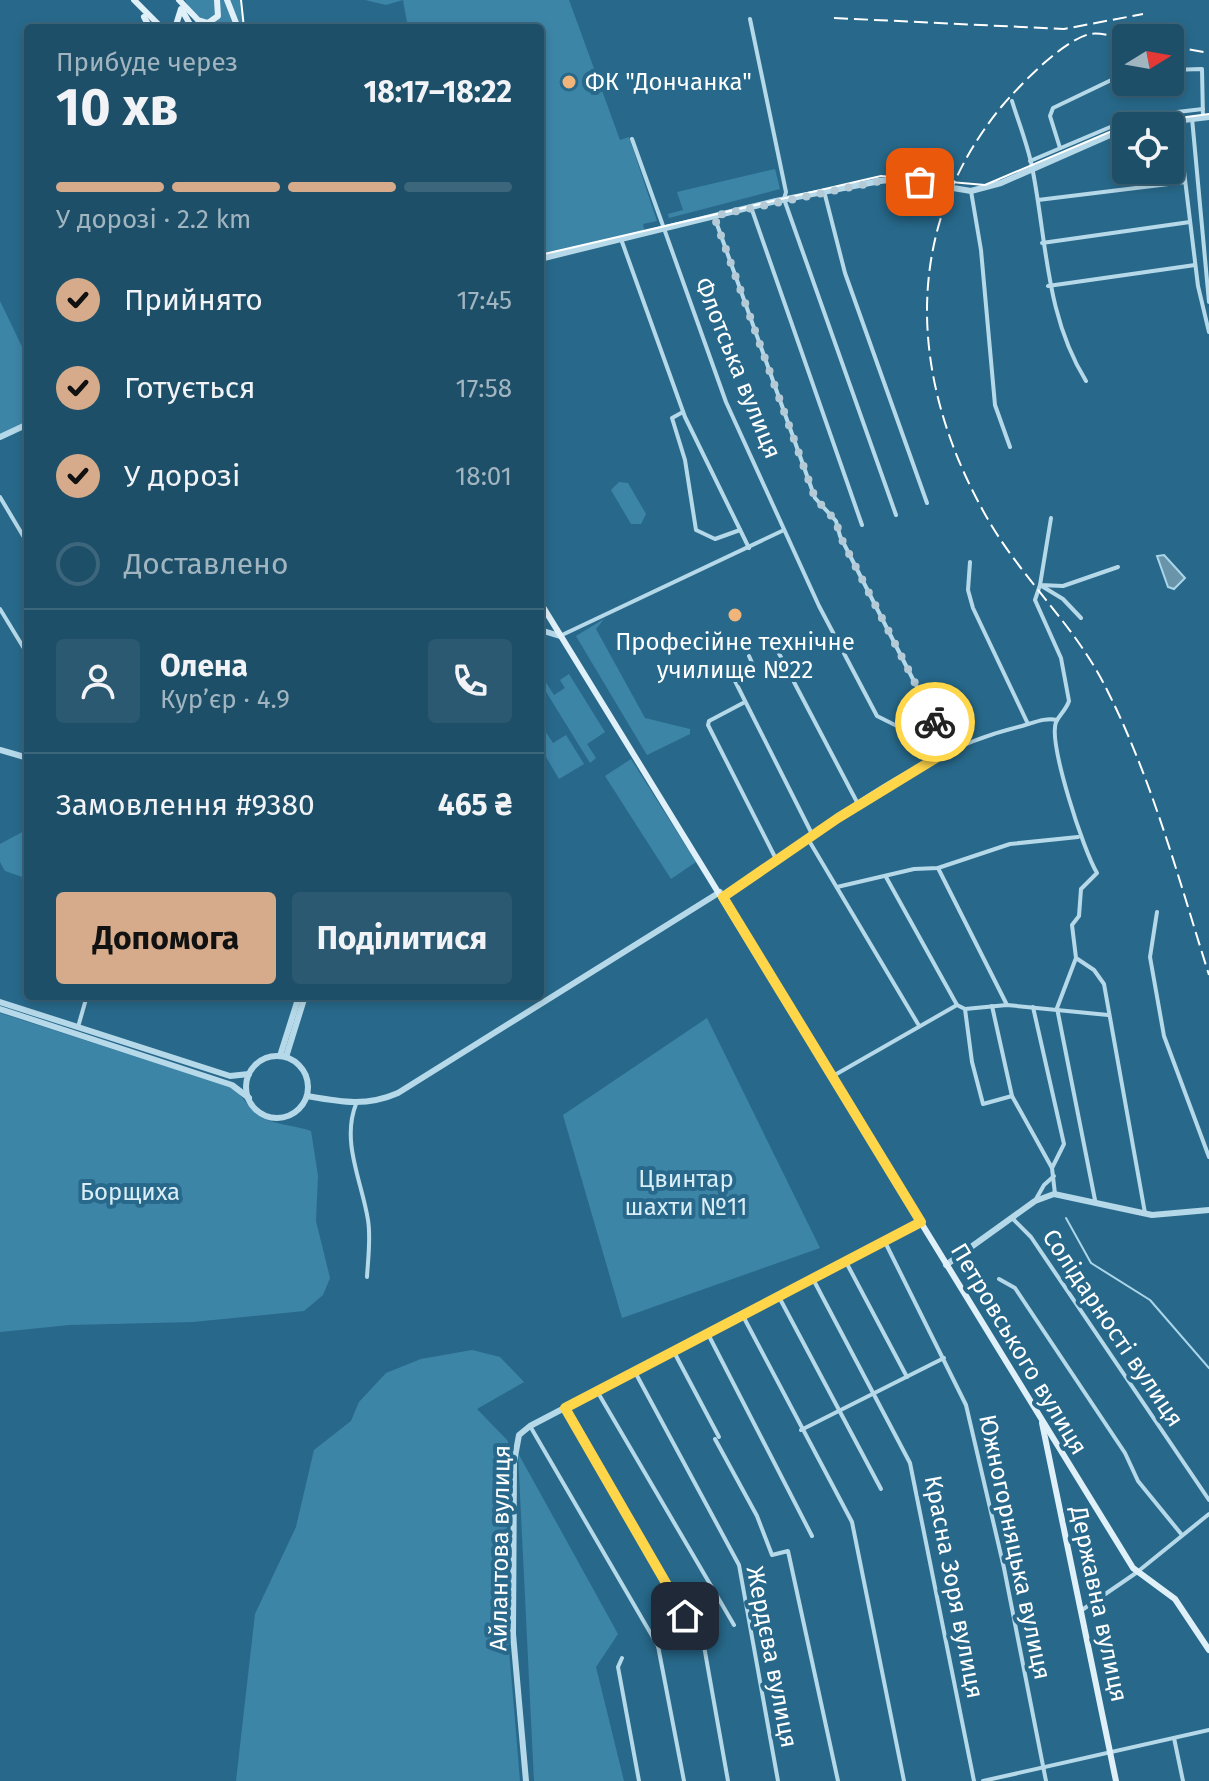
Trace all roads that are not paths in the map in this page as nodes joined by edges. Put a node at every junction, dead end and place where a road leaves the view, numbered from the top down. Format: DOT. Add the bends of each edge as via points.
graph roads {
  1 [pos="134,0"];
  2 [pos="177,0"];
  3 [pos="217,0"];
  4 [pos="227,0"];
  5 [pos="181,9"];
  6 [pos="750,19"];
  7 [pos="148,24"];
  8 [pos="158,24"];
  9 [pos="176,24"];
  10 [pos="190,24"];
  11 [pos="236,24"];
  12 [pos="1184,70"];
  13 [pos="1112,80"];
  14 [pos="1012,101"];
  15 [pos="1205,115"];
  16 [pos="1192,118"];
  17 [pos="1184,119"];
  18 [pos="1112,134"];
  19 [pos="632,139"];
  20 [pos="1060,148"];
  21 [pos="1032,165"];
  22 [pos="1184,173"];
  23 [pos="1185,182"];
  24 [pos="824,191"];
  25 [pos="971,191"];
  26 [pos="784,199"];
  27 [pos="1038,200"];
  28 [pos="751,207"];
  29 [pos="714,216"];
  30 [pos="1190,222"];
  31 [pos="664,228"];
  32 [pos="621,239"];
  33 [pos="1042,243"];
  34 [pos="544,258"];
  35 [pos="1195,265"];
  36 [pos="1048,286"];
  37 [pos="1209,302"];
  38 [pos="1209,332"];
  39 [pos="1086,381"];
  40 [pos="683,412"];
  41 [pos="24,426"];
  42 [pos="0,437"];
  43 [pos="1010,447"];
  44 [pos="0,497"];
  45 [pos="927,503"];
  46 [pos="896,515"];
  47 [pos="1051,518"];
  48 [pos="862,525"];
  49 [pos="741,530"];
  50 [pos="784,530"];
  51 [pos="24,537"];
  52 [pos="749,548"];
  53 [pos="970,562"];
  54 [pos="1118,567"];
  55 [pos="1040,585"];
  56 [pos="0,609"];
  57 [pos="544,609"];
  58 [pos="1081,618"];
  59 [pos="544,631"];
  60 [pos="560,636"];
  61 [pos="774,644"];
  62 [pos="24,648"];
  63 [pos="749,656"];
  64 [pos="745,702"];
  65 [pos="1057,720"];
  66 [pos="1028,724"];
  67 [pos="0,750"];
  68 [pos="949,750"];
  69 [pos="24,757"];
  70 [pos="928,760"];
  71 [pos="859,805"];
  72 [pos="810,837"];
  73 [pos="1078,837"];
  74 [pos="777,861"];
  75 [pos="938,868"];
  76 [pos="886,877"];
  77 [pos="837,887"];
  78 [pos="722,895"];
  79 [pos="1157,912"];
  80 [pos="1076,958"];
  81 [pos="86,1000"];
  82 [pos="298,1000"];
  83 [pos="304,1000"];
  84 [pos="0,1002"];
  85 [pos="957,1005"];
  86 [pos="1007,1005"];
  87 [pos="992,1006"];
  88 [pos="1033,1007"];
  89 [pos="1057,1008"];
  90 [pos="0,1009"];
  91 [pos="965,1009"];
  92 [pos="1108,1015"];
  93 [pos="34,1016"];
  94 [pos="918,1024"];
  95 [pos="78,1027"];
  96 [pos="283,1057"];
  97 [pos="249,1074"];
  98 [pos="833,1076"];
  99 [pos="307,1096"];
  100 [pos="1012,1096"];
  101 [pos="249,1098"];
  102 [pos="356,1104"];
  103 [pos="1209,1157"];
  104 [pos="1052,1168"];
  105 [pos="1054,1176"];
  106 [pos="1055,1195"];
  107 [pos="1095,1200"];
  108 [pos="1035,1201"];
  109 [pos="1209,1210"];
  110 [pos="1145,1213"];
  111 [pos="1012,1218"];
  112 [pos="921,1222"];
  113 [pos="885,1242"];
  114 [pos="846,1262"];
  115 [pos="946,1265"];
  116 [pos="367,1277"];
  117 [pos="813,1279"];
  118 [pos="999,1279"];
  119 [pos="779,1297"];
  120 [pos="743,1316"];
  121 [pos="708,1334"];
  122 [pos="674,1352"];
  123 [pos="944,1358"];
  124 [pos="635,1372"];
  125 [pos="907,1377"];
  126 [pos="597,1391"];
  127 [pos="874,1394"];
  128 [pos="565,1408"];
  129 [pos="839,1412"];
  130 [pos="1040,1416"];
  131 [pos="530,1426"];
  132 [pos="801,1430"];
  133 [pos="881,1489"];
  134 [pos="1209,1500"];
  135 [pos="1209,1514"];
  136 [pos="1182,1535"];
  137 [pos="812,1536"];
  138 [pos="1136,1573"];
  139 [pos="1082,1610"];
  140 [pos="734,1625"];
  141 [pos="1209,1650"];
  142 [pos="622,1658"];
  143 [pos="1209,1730"];
  144 [pos="1174,1738"];
  145 [pos="1110,1752"];
  146 [pos="1043,1768"];
  147 [pos="526,1781"];
  148 [pos="639,1781"];
  149 [pos="684,1781"];
  150 [pos="728,1781"];
  151 [pos="778,1781"];
  152 [pos="838,1781"];
  153 [pos="904,1781"];
  154 [pos="974,1781"];
  155 [pos="983,1781"];
  156 [pos="1046,1781"];
  157 [pos="1116,1781"];
  158 [pos="1183,1781"];
  1 -- 7 [label="main road"];
  1 -- 8 [label="main road"];
  2 -- 3 [label="main road" via="208,23 219,13"];
  2 -- 5 [label="main road"];
  4 -- 11 [label="main road"];
  5 -- 9 [label="main road"];
  5 -- 10 [label="main road"];
  6 -- 26 [label="street"];
  12 -- 15 [label="street" via="1202,69"];
  13 -- 20 [label="street" via="1053,108 1050,116"];
  14 -- 21 [label="street"];
  15 -- 16 [label="street"];
  15 -- 20 [label="street" via="1134,117"];
  16 -- 17 [label="street"];
  16 -- 37 [label="street"];
  18 -- 21 [label="street"];
  19 -- 31 [label="street, Флотська вулиця"];
  20 -- 21 [label="street"];
  21 -- 25 [label="street"];
  21 -- 27 [label="street"];
  22 -- 23 [label="street"];
  23 -- 27 [label="street"];
  23 -- 30 [label="street"];
  24 -- 25 [label="street" via="899,179"];
  24 -- 26 [label="street"];
  24 -- 45 [label="street" via="845,273"];
  25 -- 43 [label="street" via="995,405"];
  26 -- 28 [label="street"];
  26 -- 46 [label="street"];
  27 -- 33 [label="street"];
  28 -- 29 [label="street"];
  28 -- 48 [label="street"];
  29 -- 31 [label="street"];
  29 -- 68 [label="street" via="815,498 832,515"];
  30 -- 33 [label="street"];
  30 -- 35 [label="street"];
  31 -- 32 [label="street"];
  31 -- 50 [label="street, Флотська вулиця" via="726,402"];
  32 -- 34 [label="street"];
  32 -- 40 [label="street"];
  33 -- 36 [label="street"];
  35 -- 36 [label="street"];
  35 -- 38 [label="street"];
  36 -- 39 [label="street"];
  40 -- 49 [label="street"];
  40 -- 49 [label="street" via="672,418 696,530 715,539"];
  41 -- 42 [label="street"];
  44 -- 51 [label="street"];
  47 -- 55 [label="street"];
  49 -- 52 [label="street"];
  50 -- 52 [label="street"];
  50 -- 70 [label="street, Флотська вулиця" via="877,716 911,733"];
  52 -- 60 [label="street"];
  53 -- 66 [label="street" via="973,608"];
  54 -- 55 [label="street" via="1063,586"];
  55 -- 58 [label="street"];
  55 -- 65 [label="street" via="1035,600 1061,658 1069,701"];
  56 -- 62 [label="street"];
  57 -- 60 [label="main road, Петровського вулиця"];
  59 -- 60 [label="street"];
  60 -- 78 [label="main road, Петровського вулиця"];
  61 -- 71 [label="street"];
  63 -- 64 [label="street" via="754,667 735,679"];
  64 -- 72 [label="street"];
  64 -- 74 [label="street" via="708,725"];
  65 -- 66 [label="street"];
  65 -- 73 [label="street"];
  66 -- 68 [label="street"];
  67 -- 69 [label="street"];
  68 -- 70 [label="street"];
  70 -- 71 [label="street"];
  71 -- 72 [label="street"];
  72 -- 74 [label="street"];
  72 -- 77 [label="street"];
  73 -- 75 [label="street" via="1010,844"];
  73 -- 80 [label="street" via="1097,873 1081,889 1078,920 1072,925"];
  74 -- 78 [label="street"];
  75 -- 76 [label="street"];
  75 -- 86 [label="street"];
  76 -- 77 [label="street"];
  76 -- 85 [label="street"];
  77 -- 94 [label="street"];
  78 -- 98 [label="main road, Петровського вулиця"];
  78 -- 102 [label="street" via="398,1093"];
  79 -- 103 [label="street" via="1150,957 1164,1036"];
  80 -- 89 [label="street"];
  80 -- 92 [label="street" via="1104,984"];
  81 -- 95 [label="street"];
  82 -- 96 [label="street"];
  83 -- 96 [label="street"];
  84 -- 93 [label="street"];
  85 -- 91 [label="street"];
  85 -- 94 [label="street"];
  86 -- 87 [label="street"];
  86 -- 88 [label="street"];
  87 -- 91 [label="street"];
  87 -- 100 [label="street"];
  88 -- 89 [label="street"];
  88 -- 104 [label="street" via="1064,1144"];
  89 -- 92 [label="street"];
  89 -- 107 [label="street"];
  90 -- 93 [label="street"];
  91 -- 100 [label="street" via="981,1100 989,1105"];
  92 -- 110 [label="street"];
  93 -- 95 [label="street"];
  93 -- 101 [label="street" via="232,1085"];
  94 -- 98 [label="street"];
  95 -- 97 [label="street" via="230,1076"];
  96 -- 97 [label="street" via="260,1061"];
  96 -- 99 [label="street" via="304,1071"];
  97 -- 101 [label="street"];
  98 -- 112 [label="main road, Петровського вулиця"];
  99 -- 101 [label="street" via="298,1110 279,1118 261,1113"];
  99 -- 102 [label="street"];
  100 -- 104 [label="street"];
  102 -- 116 [label="street" via="350,1119 353,1163 369,1223"];
  104 -- 105 [label="street"];
  105 -- 106 [label="street"];
  105 -- 108 [label="street"];
  106 -- 107 [label="street"];
  106 -- 108 [label="street"];
  107 -- 110 [label="street"];
  108 -- 111 [label="street"];
  109 -- 110 [label="street"];
  111 -- 115 [label="street"];
  111 -- 134 [label="street, Солідарності вулиця" via="1031,1237"];
  112 -- 113 [label="street, Айлантова вулиця"];
  112 -- 115 [label="main road, Петровського вулиця"];
  113 -- 114 [label="street, Айлантова вулиця"];
  113 -- 123 [label="street, Южногорняцька вулиця"];
  114 -- 117 [label="street, Айлантова вулиця"];
  114 -- 125 [label="street"];
  115 -- 130 [label="main road, Петровського вулиця"];
  117 -- 119 [label="street, Айлантова вулиця"];
  117 -- 127 [label="street, Красна Зоря вулиця"];
  118 -- 136 [label="street" via="1015,1288 1125,1453 1138,1481"];
  119 -- 120 [label="street, Айлантова вулиця"];
  119 -- 129 [label="street"];
  120 -- 121 [label="street, Айлантова вулиця"];
  120 -- 132 [label="street"];
  121 -- 122 [label="street, Айлантова вулиця"];
  121 -- 137 [label="street"];
  122 -- 124 [label="street, Айлантова вулиця"];
  122 -- 152 [label="street, Жердєва вулиця" via="772,1555 788,1551"];
  123 -- 125 [label="street"];
  123 -- 146 [label="street, Южногорняцька вулиця" via="966,1405 979,1451"];
  124 -- 126 [label="street, Айлантова вулиця"];
  124 -- 151 [label="street, Жердєва вулиця" via="739,1565"];
  125 -- 127 [label="street"];
  126 -- 128 [label="street, Айлантова вулиця"];
  126 -- 140 [label="street"];
  127 -- 129 [label="street"];
  127 -- 154 [label="street, Красна Зоря вулиця" via="915,1481"];
  128 -- 131 [label="street, Айлантова вулиця"];
  128 -- 150 [label="street" via="704,1646"];
  129 -- 132 [label="street"];
  129 -- 133 [label="street"];
  130 -- 138 [label="main road, Петровського вулиця"];
  130 -- 139 [label="main road, Державна вулиця"];
  131 -- 147 [label="street, Айлантова вулиця" via="515,1442 514,1462 513,1634"];
  131 -- 149 [label="street" via="658,1646"];
  132 -- 153 [label="street" via="852,1522"];
  135 -- 136 [label="street"];
  136 -- 138 [label="street"];
  138 -- 139 [label="street"];
  138 -- 141 [label="main road, Петровського вулиця" via="1175,1599"];
  139 -- 145 [label="main road, Державна вулиця"];
  142 -- 148 [label="street" via="618,1667"];
  143 -- 144 [label="street"];
  144 -- 145 [label="street"];
  144 -- 158 [label="street"];
  145 -- 146 [label="street"];
  145 -- 157 [label="main road, Державна вулиця"];
  146 -- 155 [label="street"];
  146 -- 156 [label="street, Южногорняцька вулиця"];
}
